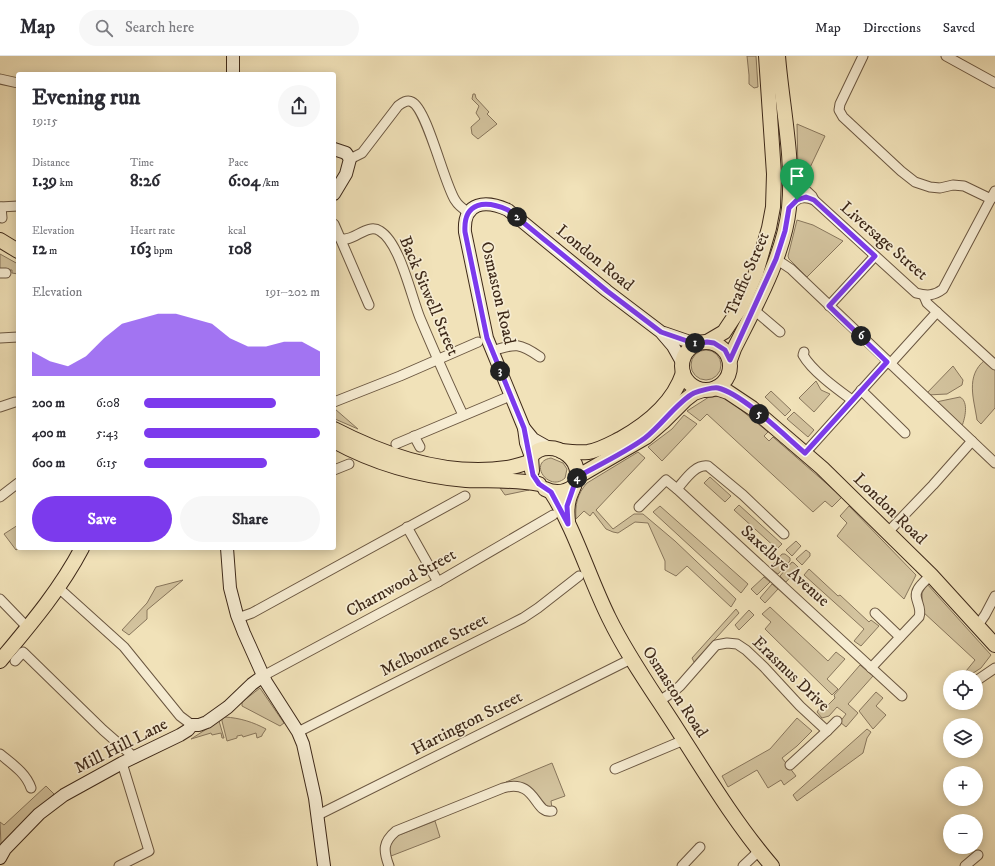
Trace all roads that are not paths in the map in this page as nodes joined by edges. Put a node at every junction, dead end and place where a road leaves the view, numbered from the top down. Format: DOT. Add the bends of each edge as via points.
graph roads {
  1 [pos="233,56"];
  2 [pos="766,56"];
  3 [pos="778,56"];
  4 [pos="863,56"];
  5 [pos="946,56"];
  6 [pos="233,72"];
  7 [pos="0,80"];
  8 [pos="16,83"];
  9 [pos="995,83"];
  10 [pos="336,149"];
  11 [pos="350,159"];
  12 [pos="789,171"];
  13 [pos="336,191"];
  14 [pos="993,195"];
  15 [pos="814,200"];
  16 [pos="16,206"];
  17 [pos="1,207"];
  18 [pos="789,208"];
  19 [pos="468,212"];
  20 [pos="2,218"];
  21 [pos="336,229"];
  22 [pos="340,238"];
  23 [pos="0,240"];
  24 [pos="16,250"];
  25 [pos="875,256"];
  26 [pos="776,259"];
  27 [pos="924,296"];
  28 [pos="369,305"];
  29 [pos="829,306"];
  30 [pos="753,309"];
  31 [pos="938,312"];
  32 [pos="661,332"];
  33 [pos="780,332"];
  34 [pos="16,337"];
  35 [pos="0,338"];
  36 [pos="478,342"];
  37 [pos="701,343"];
  38 [pos="492,351"];
  39 [pos="804,352"];
  40 [pos="540,357"];
  41 [pos="438,360"];
  42 [pos="889,363"];
  43 [pos="995,365"];
  44 [pos="730,367"];
  45 [pos="683,368"];
  46 [pos="710,389"];
  47 [pos="861,390"];
  48 [pos="510,396"];
  49 [pos="852,400"];
  50 [pos="336,401"];
  51 [pos="15,402"];
  52 [pos="0,407"];
  53 [pos="752,408"];
  54 [pos="463,415"];
  55 [pos="524,428"];
  56 [pos="336,430"];
  57 [pos="905,433"];
  58 [pos="414,436"];
  59 [pos="972,441"];
  60 [pos="336,442"];
  61 [pos="396,444"];
  62 [pos="420,447"];
  63 [pos="554,449"];
  64 [pos="805,453"];
  65 [pos="530,460"];
  66 [pos="995,463"];
  67 [pos="349,464"];
  68 [pos="336,469"];
  69 [pos="575,481"];
  70 [pos="16,485"];
  71 [pos="545,488"];
  72 [pos="677,488"];
  73 [pos="465,496"];
  74 [pos="0,497"];
  75 [pos="638,507"];
  76 [pos="552,515"];
  77 [pos="568,524"];
  78 [pos="407,527"];
  79 [pos="888,532"];
  80 [pos="784,534"];
  81 [pos="81,550"];
  82 [pos="227,550"];
  83 [pos="931,575"];
  84 [pos="579,576"];
  85 [pos="438,582"];
  86 [pos="56,591"];
  87 [pos="995,596"];
  88 [pos="0,598"];
  89 [pos="876,613"];
  90 [pos="238,618"];
  91 [pos="978,625"];
  92 [pos="27,627"];
  93 [pos="900,637"];
  94 [pos="995,644"];
  95 [pos="631,659"];
  96 [pos="0,661"];
  97 [pos="15,661"];
  98 [pos="871,668"];
  99 [pos="995,668"];
  100 [pos="263,676"];
  101 [pos="983,676"];
  102 [pos="902,696"];
  103 [pos="659,701"];
  104 [pos="837,721"];
  105 [pos="192,725"];
  106 [pos="298,732"];
  107 [pos="827,732"];
  108 [pos="684,740"];
  109 [pos="0,754"];
  110 [pos="135,758"];
  111 [pos="122,763"];
  112 [pos="790,765"];
  113 [pos="615,769"];
  114 [pos="30,788"];
  115 [pos="552,811"];
  116 [pos="318,815"];
  117 [pos="700,848"];
  118 [pos="760,851"];
  119 [pos="978,855"];
  120 [pos="0,858"];
  121 [pos="119,866"];
  122 [pos="324,866"];
  123 [pos="389,866"];
  124 [pos="682,866"];
  125 [pos="743,866"];
  126 [pos="772,866"];
  127 [pos="965,866"];
  1 -- 6 [label="street"];
  2 -- 37 [label="main road, Traffic Street" via="774,174 773,207 769,228 756,273 740,308 728,328 720,335"];
  3 -- 12 [label="main road, Traffic Street"];
  4 -- 14 [label="street" via="840,104 839,110 843,118 916,182 932,188 964,186"];
  5 -- 9 [label="street"];
  7 -- 8 [label="street"];
  10 -- 11 [label="street" via="346,153"];
  11 -- 13 [label="street" via="346,174"];
  11 -- 19 [label="street" via="362,153 396,108 405,102 413,102 419,109 455,200"];
  12 -- 15 [label="street, Liversage Street"];
  12 -- 18 [label="main road, Traffic Street"];
  14 -- 27 [label="street, Liversage Street" via="943,289 934,295"];
  15 -- 18 [label="street, Liversage Street" via="800,198"];
  15 -- 25 [label="street, Liversage Street"];
  16 -- 17 [label="street"];
  17 -- 20 [label="street"];
  18 -- 26 [label="main road, Traffic Street"];
  19 -- 32 [label="street, London Road" via="476,206 486,204 508,210"];
  19 -- 38 [label="street, Osmaston Road" via="465,232"];
  21 -- 22 [label="street"];
  22 -- 28 [label="street"];
  22 -- 41 [label="street, Back Sitwell Street" via="346,239 372,229 378,229 386,236 398,256"];
  23 -- 24 [label="main road"];
  25 -- 27 [label="street, Liversage Street" via="916,293"];
  25 -- 29 [label="street"];
  26 -- 29 [label="street" via="791,269"];
  26 -- 30 [label="main road, Traffic Street"];
  27 -- 31 [label="street"];
  29 -- 42 [label="street"];
  30 -- 33 [label="street"];
  30 -- 44 [label="main road, Traffic Street" via="734,350"];
  31 -- 42 [label="street"];
  31 -- 43 [label="street"];
  32 -- 37 [label="street, London Road"];
  32 -- 45 [label="street, London Road" via="673,346"];
  34 -- 35 [label="street"];
  36 -- 41 [label="street"];
  37 -- 44 [label="main road" via="714,343 722,347 727,353"];
  37 -- 45 [label="main road" via="688,350"];
  38 -- 40 [label="street" via="517,345"];
  38 -- 48 [label="street, Osmaston Road"];
  39 -- 49 [label="street" via="807,361"];
  41 -- 50 [label="street"];
  41 -- 54 [label="street, Back Sitwell Street"];
  42 -- 47 [label="street"];
  42 -- 59 [label="street"];
  44 -- 46 [label="main road" via="724,383"];
  44 -- 53 [label="main road, London Road"];
  45 -- 46 [label="main road" via="688,382 695,387"];
  45 -- 63 [label="main road" via="680,383 669,400 632,432 592,451"];
  46 -- 53 [label="main road, London Road" via="732,395"];
  46 -- 69 [label="main road" via="694,393 646,437"];
  47 -- 49 [label="street"];
  47 -- 57 [label="street"];
  48 -- 54 [label="street"];
  48 -- 55 [label="street, Osmaston Road"];
  49 -- 64 [label="street"];
  51 -- 52 [label="street"];
  53 -- 64 [label="main road, London Road"];
  54 -- 58 [label="street"];
  55 -- 63 [label="street, Osmaston Road" via="533,439"];
  55 -- 65 [label="street, Osmaston Road"];
  56 -- 65 [label="main road" via="393,454 444,467 500,469"];
  58 -- 61 [label="street"];
  58 -- 62 [label="street"];
  59 -- 66 [label="street"];
  59 -- 79 [label="street"];
  60 -- 71 [label="main road" via="376,460 420,473 444,478 524,481"];
  63 -- 65 [label="main road" via="537,451"];
  63 -- 69 [label="main road" via="572,460 576,469"];
  64 -- 79 [label="main road, London Road"];
  65 -- 71 [label="main road" via="532,473"];
  67 -- 68 [label="street"];
  69 -- 71 [label="main road" via="563,492"];
  69 -- 77 [label="main road, Osmaston Road" via="567,506"];
  70 -- 74 [label="street"];
  71 -- 77 [label="main road, Osmaston Road"];
  72 -- 75 [label="street, Saxelbye Avenue" via="666,480"];
  72 -- 80 [label="street" via="695,469 708,466"];
  72 -- 98 [label="street, Saxelbye Avenue"];
  73 -- 78 [label="street" via="449,499"];
  76 -- 85 [label="street, Charnwood Street"];
  77 -- 95 [label="main road, Osmaston Road" via="601,602"];
  78 -- 85 [label="street"];
  78 -- 90 [label="street" via="252,613"];
  79 -- 83 [label="main road, London Road"];
  81 -- 86 [label="main road"];
  82 -- 90 [label="street" via="230,588"];
  83 -- 91 [label="main road, London Road"];
  83 -- 93 [label="street" via="916,595 921,612 919,617"];
  84 -- 106 [label="street, Melbourne Street" via="523,618"];
  85 -- 100 [label="street, Charnwood Street"];
  86 -- 92 [label="main road"];
  86 -- 105 [label="street" via="62,591 124,647 180,716"];
  87 -- 91 [label="street"];
  88 -- 92 [label="street"];
  89 -- 93 [label="street"];
  90 -- 100 [label="street"];
  91 -- 94 [label="main road, London Road"];
  92 -- 96 [label="main road"];
  93 -- 98 [label="street"];
  95 -- 103 [label="main road, Osmaston Road"];
  95 -- 116 [label="street, Hartington Street"];
  97 -- 110 [label="street" via="23,652"];
  98 -- 102 [label="street, Saxelbye Avenue"];
  99 -- 101 [label="street"];
  100 -- 105 [label="street, Mill Hill Lane" via="207,722"];
  100 -- 106 [label="street"];
  103 -- 107 [label="street, Erasmus Drive" via="680,686 716,645 737,644 764,667"];
  103 -- 108 [label="main road, Osmaston Road"];
  104 -- 107 [label="street, Erasmus Drive"];
  105 -- 110 [label="street, Mill Hill Lane" via="188,730"];
  106 -- 116 [label="street" via="303,744"];
  107 -- 112 [label="street, Erasmus Drive"];
  108 -- 113 [label="street"];
  108 -- 118 [label="main road, Osmaston Road"];
  109 -- 114 [label="street" via="28,780"];
  110 -- 111 [label="street, Mill Hill Lane"];
  111 -- 120 [label="street, Mill Hill Lane" via="78,786 53,803 5,849"];
  111 -- 121 [label="street" via="149,851"];
  115 -- 123 [label="street" via="541,808 531,793 522,788 503,788 393,834 385,848"];
  116 -- 122 [label="street"];
  117 -- 124 [label="street"];
  118 -- 125 [label="street"];
  118 -- 126 [label="main road, Osmaston Road"];
  119 -- 127 [label="street"];
}
